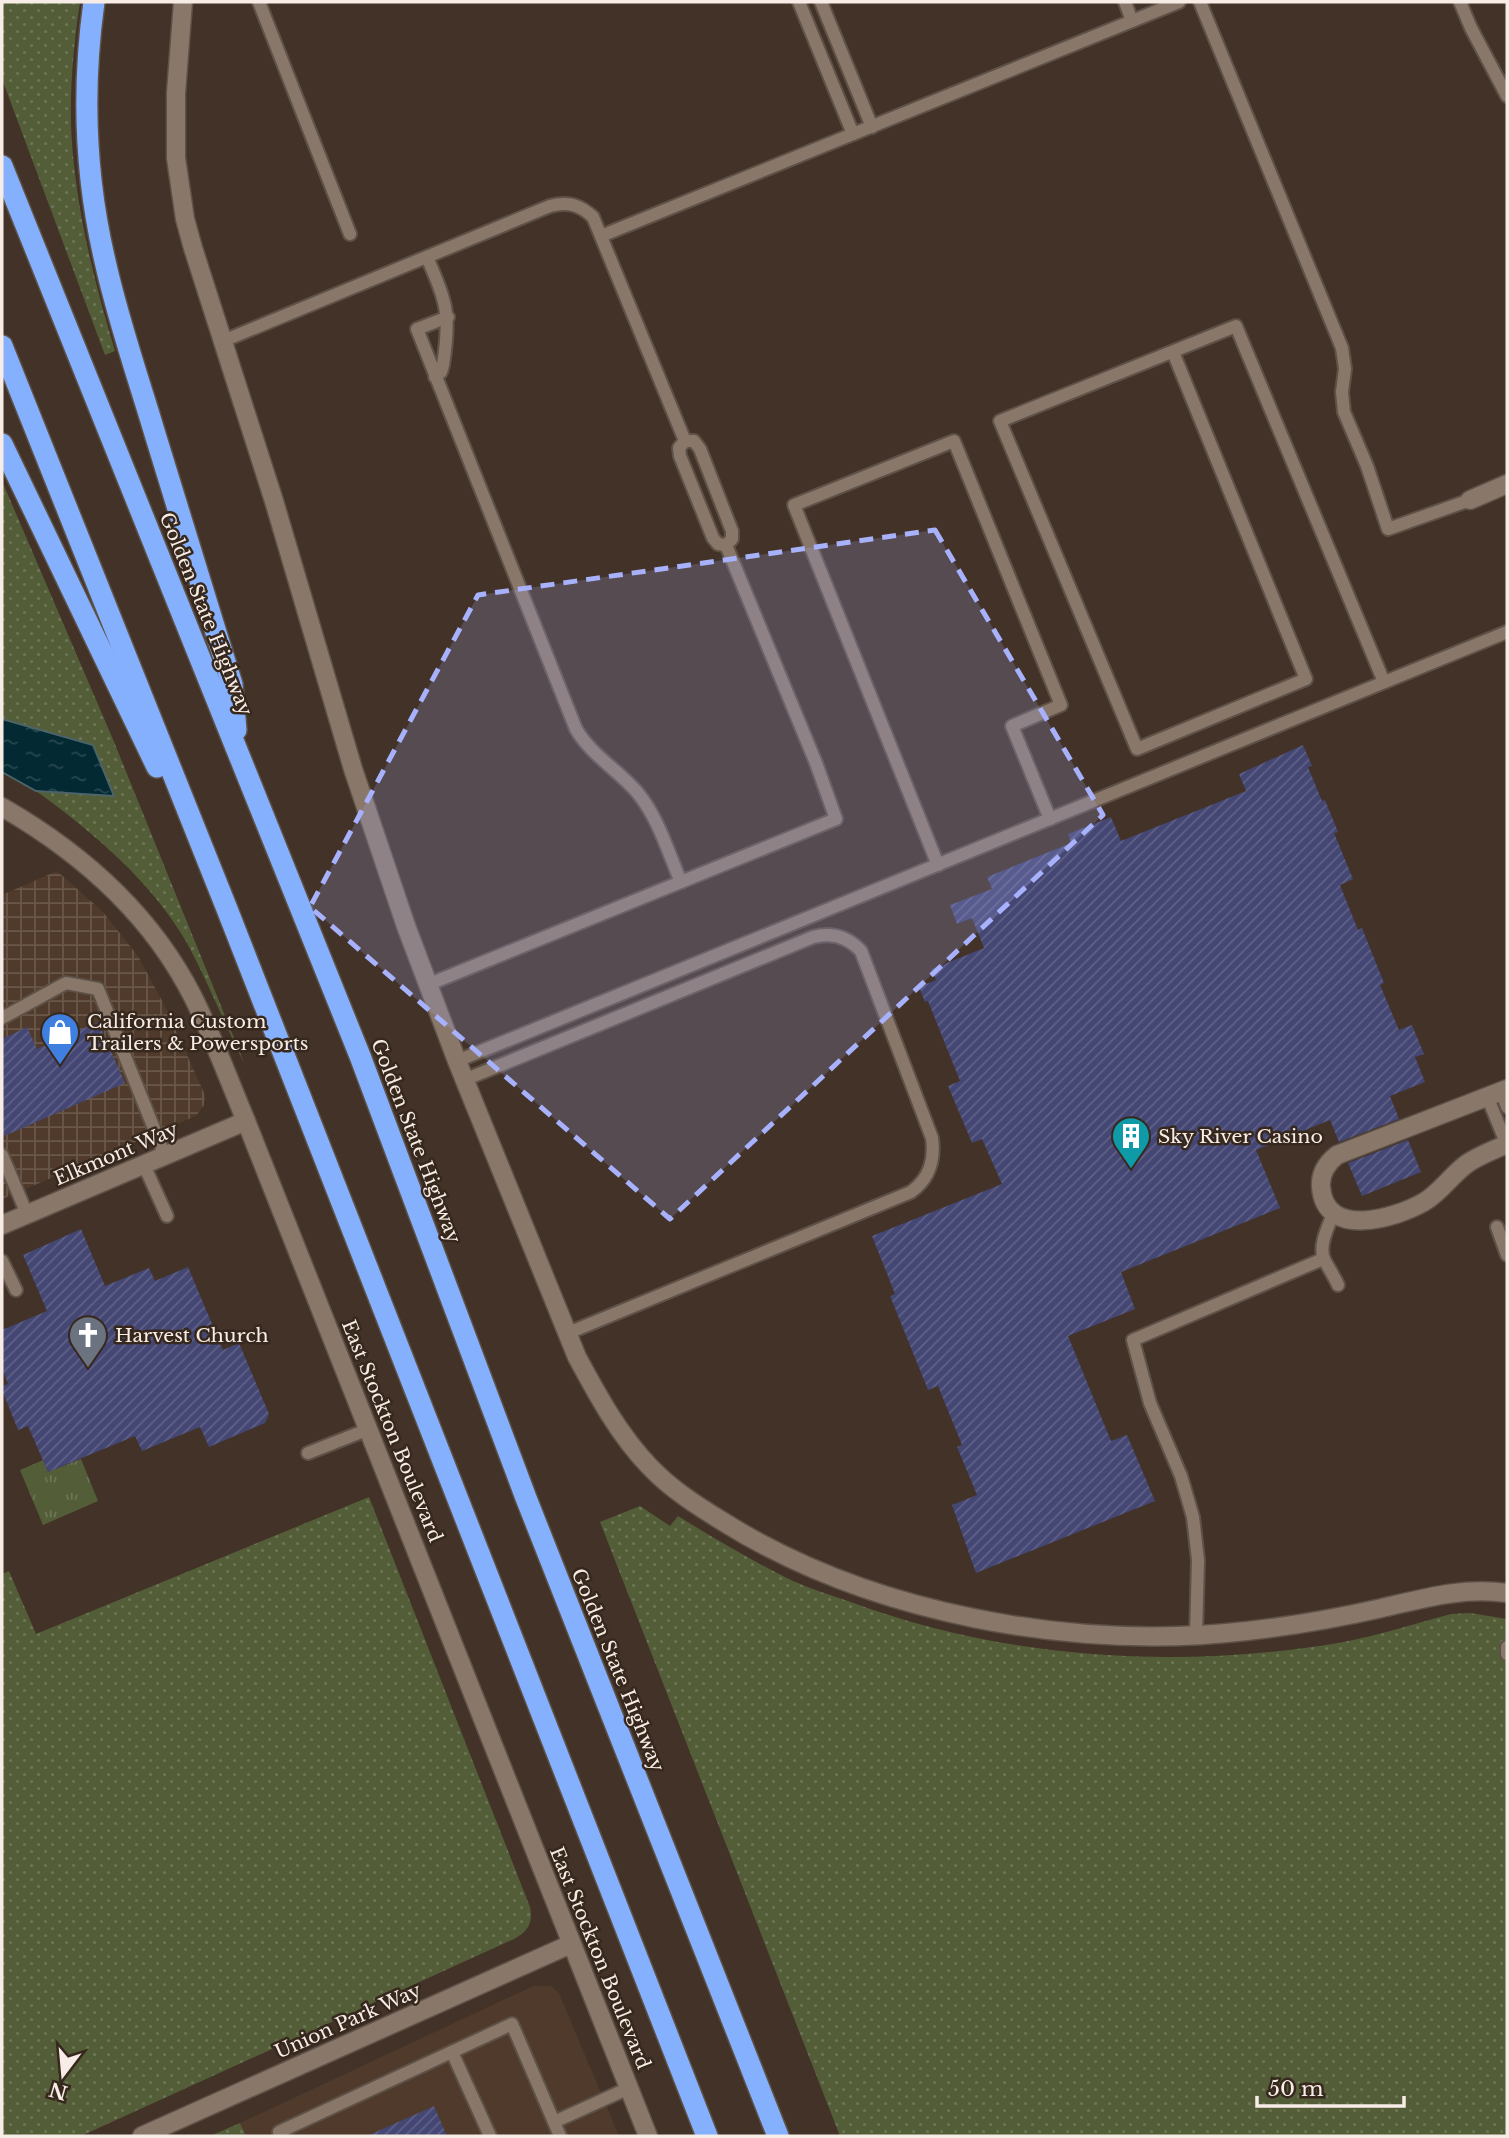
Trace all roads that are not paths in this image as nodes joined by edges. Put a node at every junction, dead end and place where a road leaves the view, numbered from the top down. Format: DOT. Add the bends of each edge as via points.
graph roads {
  1 [pos="94,2"];
  2 [pos="183,2"];
  3 [pos="259,2"];
  4 [pos="799,2"];
  5 [pos="821,2"];
  6 [pos="1125,2"];
  7 [pos="1179,2"];
  8 [pos="1200,2"];
  9 [pos="1460,2"];
  10 [pos="1132,21"];
  11 [pos="1507,96"];
  12 [pos="872,127"];
  13 [pos="853,134"];
  14 [pos="2,166"];
  15 [pos="350,234"];
  16 [pos="601,236"];
  17 [pos="427,257"];
  18 [pos="448,317"];
  19 [pos="223,341"];
  20 [pos="2,346"];
  21 [pos="1173,352"];
  22 [pos="435,377"];
  23 [pos="684,441"];
  24 [pos="2,444"];
  25 [pos="1507,484"];
  26 [pos="1470,500"];
  27 [pos="726,545"];
  28 [pos="1507,632"];
  29 [pos="1384,682"];
  30 [pos="239,756"];
  31 [pos="2,807"];
  32 [pos="1050,819"];
  33 [pos="938,865"];
  34 [pos="681,882"];
  35 [pos="228,909"];
  36 [pos="427,985"];
  37 [pos="2,1018"];
  38 [pos="457,1062"];
  39 [pos="464,1080"];
  40 [pos="1501,1096"];
  41 [pos="246,1121"];
  42 [pos="1507,1144"];
  43 [pos="2,1154"];
  44 [pos="165,1156"];
  45 [pos="144,1165"];
  46 [pos="1334,1212"];
  47 [pos="27,1214"];
  48 [pos="167,1216"];
  49 [pos="2,1225"];
  50 [pos="1497,1227"];
  51 [pos="1507,1255"];
  52 [pos="1323,1259"];
  53 [pos="2,1261"];
  54 [pos="1338,1285"];
  55 [pos="16,1290"];
  56 [pos="568,1333"];
  57 [pos="369,1429"];
  58 [pos="308,1453"];
  59 [pos="1507,1593"];
  60 [pos="1196,1636"];
  61 [pos="1507,1647"];
  62 [pos="1507,1654"];
  63 [pos="571,1944"];
  64 [pos="452,2052"];
  65 [pos="629,2088"];
  66 [pos="554,2122"];
  67 [pos="142,2136"];
  68 [pos="281,2136"];
  69 [pos="490,2136"];
  70 [pos="560,2136"];
  71 [pos="648,2136"];
  72 [pos="707,2136"];
  73 [pos="778,2136"];
  1 -- 30 [label="highway" via="88,133 104,259 232,684"];
  2 -- 19 [label="street" via="176,158 192,248"];
  3 -- 15 [label="lane"];
  4 -- 13 [label="lane"];
  5 -- 12 [label="lane"];
  6 -- 10 [label="lane"];
  7 -- 10 [label="lane"];
  8 -- 26 [label="lane" via="1342,348 1344,412 1388,528"];
  9 -- 11 [label="lane"];
  10 -- 12 [label="lane"];
  12 -- 13 [label="lane"];
  13 -- 16 [label="lane"];
  14 -- 30 [label="highway, Golden State Highway"];
  16 -- 17 [label="lane" via="585,210 559,204"];
  16 -- 23 [label="lane"];
  17 -- 18 [label="lane"];
  17 -- 19 [label="lane"];
  18 -- 22 [label="lane" via="443,365"];
  18 -- 22 [label="lane" via="417,328"];
  19 -- 36 [label="street" via="369,821"];
  20 -- 35 [label="highway"];
  21 -- 21 [label="lane" via="1000,421 1137,749 1306,679"];
  21 -- 29 [label="lane" via="1236,326"];
  22 -- 34 [label="lane" via="576,729 647,806"];
  23 -- 27 [label="lane" via="680,456 713,538"];
  23 -- 27 [label="lane" via="694,441 700,449 732,531"];
  24 -- 35 [label="highway"];
  25 -- 26 [label="street"];
  27 -- 34 [label="lane" via="836,819"];
  28 -- 29 [label="lane"];
  29 -- 32 [label="lane"];
  30 -- 73 [label="highway, Golden State Highway" via="360,1056 526,1498"];
  31 -- 41 [label="street, East Stockton Boulevard" via="88,866 145,923 193,997"];
  32 -- 33 [label="lane"];
  32 -- 33 [label="lane" via="1013,726 1061,705 954,440 794,505"];
  33 -- 38 [label="lane"];
  34 -- 36 [label="lane"];
  35 -- 72 [label="highway"];
  36 -- 38 [label="street"];
  37 -- 44 [label="lane" via="65,983 98,989"];
  38 -- 39 [label="street"];
  39 -- 56 [label="street"];
  39 -- 56 [label="lane" via="813,937 841,937 861,951 932,1138 933,1160 925,1179 911,1192"];
  40 -- 42 [label="lane"];
  40 -- 46 [label="street" via="1337,1155 1325,1168 1321,1187"];
  41 -- 44 [label="street, Elkmont Way"];
  41 -- 57 [label="street, East Stockton Boulevard"];
  42 -- 46 [label="street" via="1472,1161 1434,1195 1394,1215 1352,1221"];
  43 -- 47 [label="lane"];
  44 -- 45 [label="street, Elkmont Way"];
  45 -- 47 [label="street, Elkmont Way"];
  45 -- 48 [label="lane"];
  46 -- 52 [label="lane"];
  47 -- 49 [label="street, Elkmont Way"];
  50 -- 51 [label="lane"];
  52 -- 54 [label="lane"];
  52 -- 60 [label="lane" via="1133,1340 1150,1403 1193,1517 1198,1560"];
  53 -- 55 [label="lane"];
  56 -- 60 [label="street" via="608,1412 650,1467 684,1496 775,1551 850,1582 961,1615 1063,1631"];
  57 -- 58 [label="lane"];
  57 -- 63 [label="street, East Stockton Boulevard"];
  59 -- 60 [label="street" via="1450,1592 1337,1617"];
  61 -- 62 [label="lane"];
  63 -- 65 [label="street, East Stockton Boulevard"];
  63 -- 67 [label="street, Union Park Way"];
  64 -- 66 [label="lane" via="512,2024"];
  64 -- 68 [label="lane" via="279,2132"];
  64 -- 69 [label="lane"];
  65 -- 66 [label="lane"];
  65 -- 71 [label="street, East Stockton Boulevard"];
  66 -- 70 [label="lane"];
}
